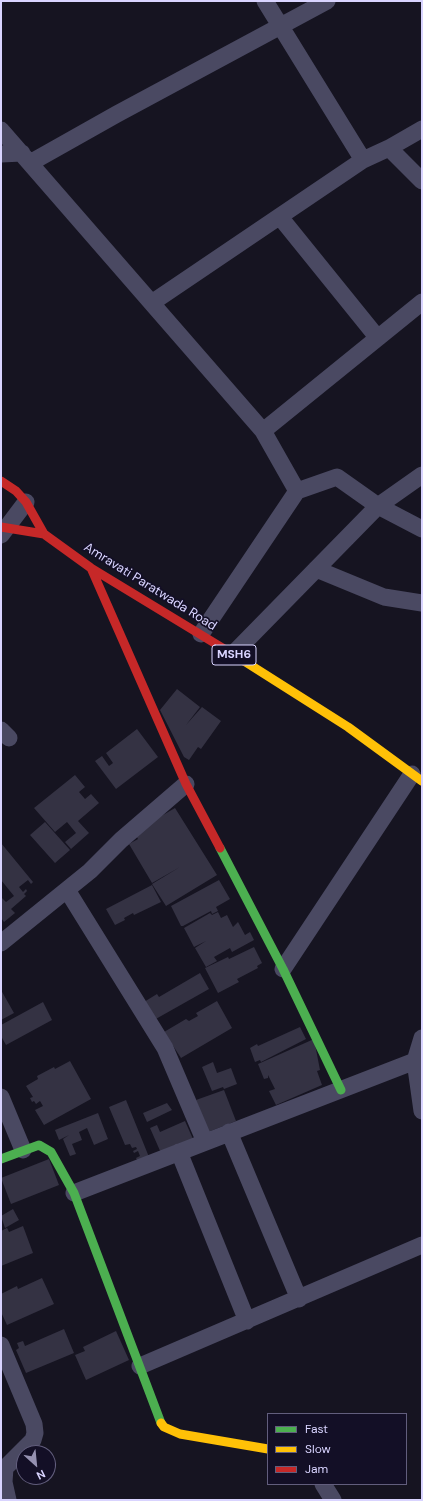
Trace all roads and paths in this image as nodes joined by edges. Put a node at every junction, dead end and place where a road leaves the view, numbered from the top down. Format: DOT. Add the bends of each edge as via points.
graph roads {
  1 [pos="265,1"];
  2 [pos="327,1"];
  3 [pos="282,26"];
  4 [pos="422,129"];
  5 [pos="1,130"];
  6 [pos="389,148"];
  7 [pos="1,154"];
  8 [pos="26,158"];
  9 [pos="363,160"];
  10 [pos="422,181"];
  11 [pos="280,217"];
  12 [pos="153,302"];
  13 [pos="422,302"];
  14 [pos="377,337"];
  15 [pos="263,431"];
  16 [pos="422,475"];
  17 [pos="1,481"];
  18 [pos="297,491"];
  19 [pos="26,502"];
  20 [pos="378,506"];
  21 [pos="2,530"];
  22 [pos="422,530"];
  23 [pos="44,534"];
  24 [pos="91,568"];
  25 [pos="316,569"];
  26 [pos="422,602"];
  27 [pos="201,634"];
  28 [pos="233,654"];
  29 [pos="417,777"];
  30 [pos="186,784"];
  31 [pos="67,890"];
  32 [pos="1,942"];
  33 [pos="283,969"];
  34 [pos="422,1038"];
  35 [pos="415,1061"];
  36 [pos="341,1090"];
  37 [pos="1,1097"];
  38 [pos="422,1111"];
  39 [pos="229,1132"];
  40 [pos="205,1142"];
  41 [pos="23,1150"];
  42 [pos="179,1152"];
  43 [pos="1,1159"];
  44 [pos="74,1193"];
  45 [pos="422,1246"];
  46 [pos="299,1298"];
  47 [pos="247,1321"];
  48 [pos="1,1345"];
  49 [pos="140,1366"];
  50 [pos="267,1450"];
  51 [pos="324,1485"];
  52 [pos="8,1500"];
  53 [pos="333,1500"];
  1 -- 3 [label="street"];
  2 -- 3 [label="street"];
  3 -- 8 [label="street" via="117,114"];
  3 -- 9 [label="street"];
  4 -- 6 [label="street"];
  5 -- 8 [label="street"];
  6 -- 9 [label="street"];
  6 -- 10 [label="street"];
  7 -- 8 [label="street"];
  8 -- 12 [label="street"];
  9 -- 11 [label="street"];
  11 -- 12 [label="street"];
  11 -- 14 [label="street"];
  12 -- 15 [label="street"];
  13 -- 14 [label="street"];
  14 -- 15 [label="street"];
  15 -- 18 [label="street"];
  16 -- 20 [label="street"];
  17 -- 19 [label="street, Amravati Paratwada Road / MSH6"];
  18 -- 20 [label="street" via="337,477"];
  18 -- 27 [label="street"];
  19 -- 21 [label="street"];
  19 -- 23 [label="street, Amravati Paratwada Road / MSH6"];
  20 -- 22 [label="street"];
  20 -- 25 [label="street"];
  21 -- 23 [label="street, Amravati Paratwada Road / MSH6"];
  23 -- 24 [label="street, Amravati Paratwada Road / MSH6"];
  24 -- 27 [label="street, Amravati Paratwada Road / MSH6"];
  24 -- 30 [label="street"];
  25 -- 26 [label="street" via="384,597"];
  25 -- 28 [label="street"];
  27 -- 28 [label="street, Amravati Paratwada Road / MSH6"];
  28 -- 29 [label="street, Amravati Paratwada Road / MSH6" via="348,727"];
  29 -- 33 [label="street"];
  30 -- 31 [label="street"];
  30 -- 33 [label="street"];
  31 -- 32 [label="street"];
  31 -- 40 [label="street" via="165,1048"];
  33 -- 36 [label="street"];
  34 -- 35 [label="street"];
  35 -- 36 [label="street"];
  35 -- 38 [label="street"];
  36 -- 39 [label="street"];
  37 -- 41 [label="street"];
  39 -- 40 [label="street"];
  39 -- 46 [label="street"];
  40 -- 42 [label="street"];
  41 -- 43 [label="street"];
  41 -- 44 [label="street" via="39,1145 51,1152"];
  42 -- 44 [label="street"];
  42 -- 47 [label="street"];
  44 -- 49 [label="street"];
  45 -- 46 [label="street"];
  46 -- 47 [label="street"];
  47 -- 49 [label="street"];
  48 -- 52 [label="street" via="34,1424 35,1433 33,1440 5,1468 4,1482"];
  49 -- 50 [label="street" via="158,1418 164,1427 172,1432"];
  51 -- 53 [label="street"];
}
